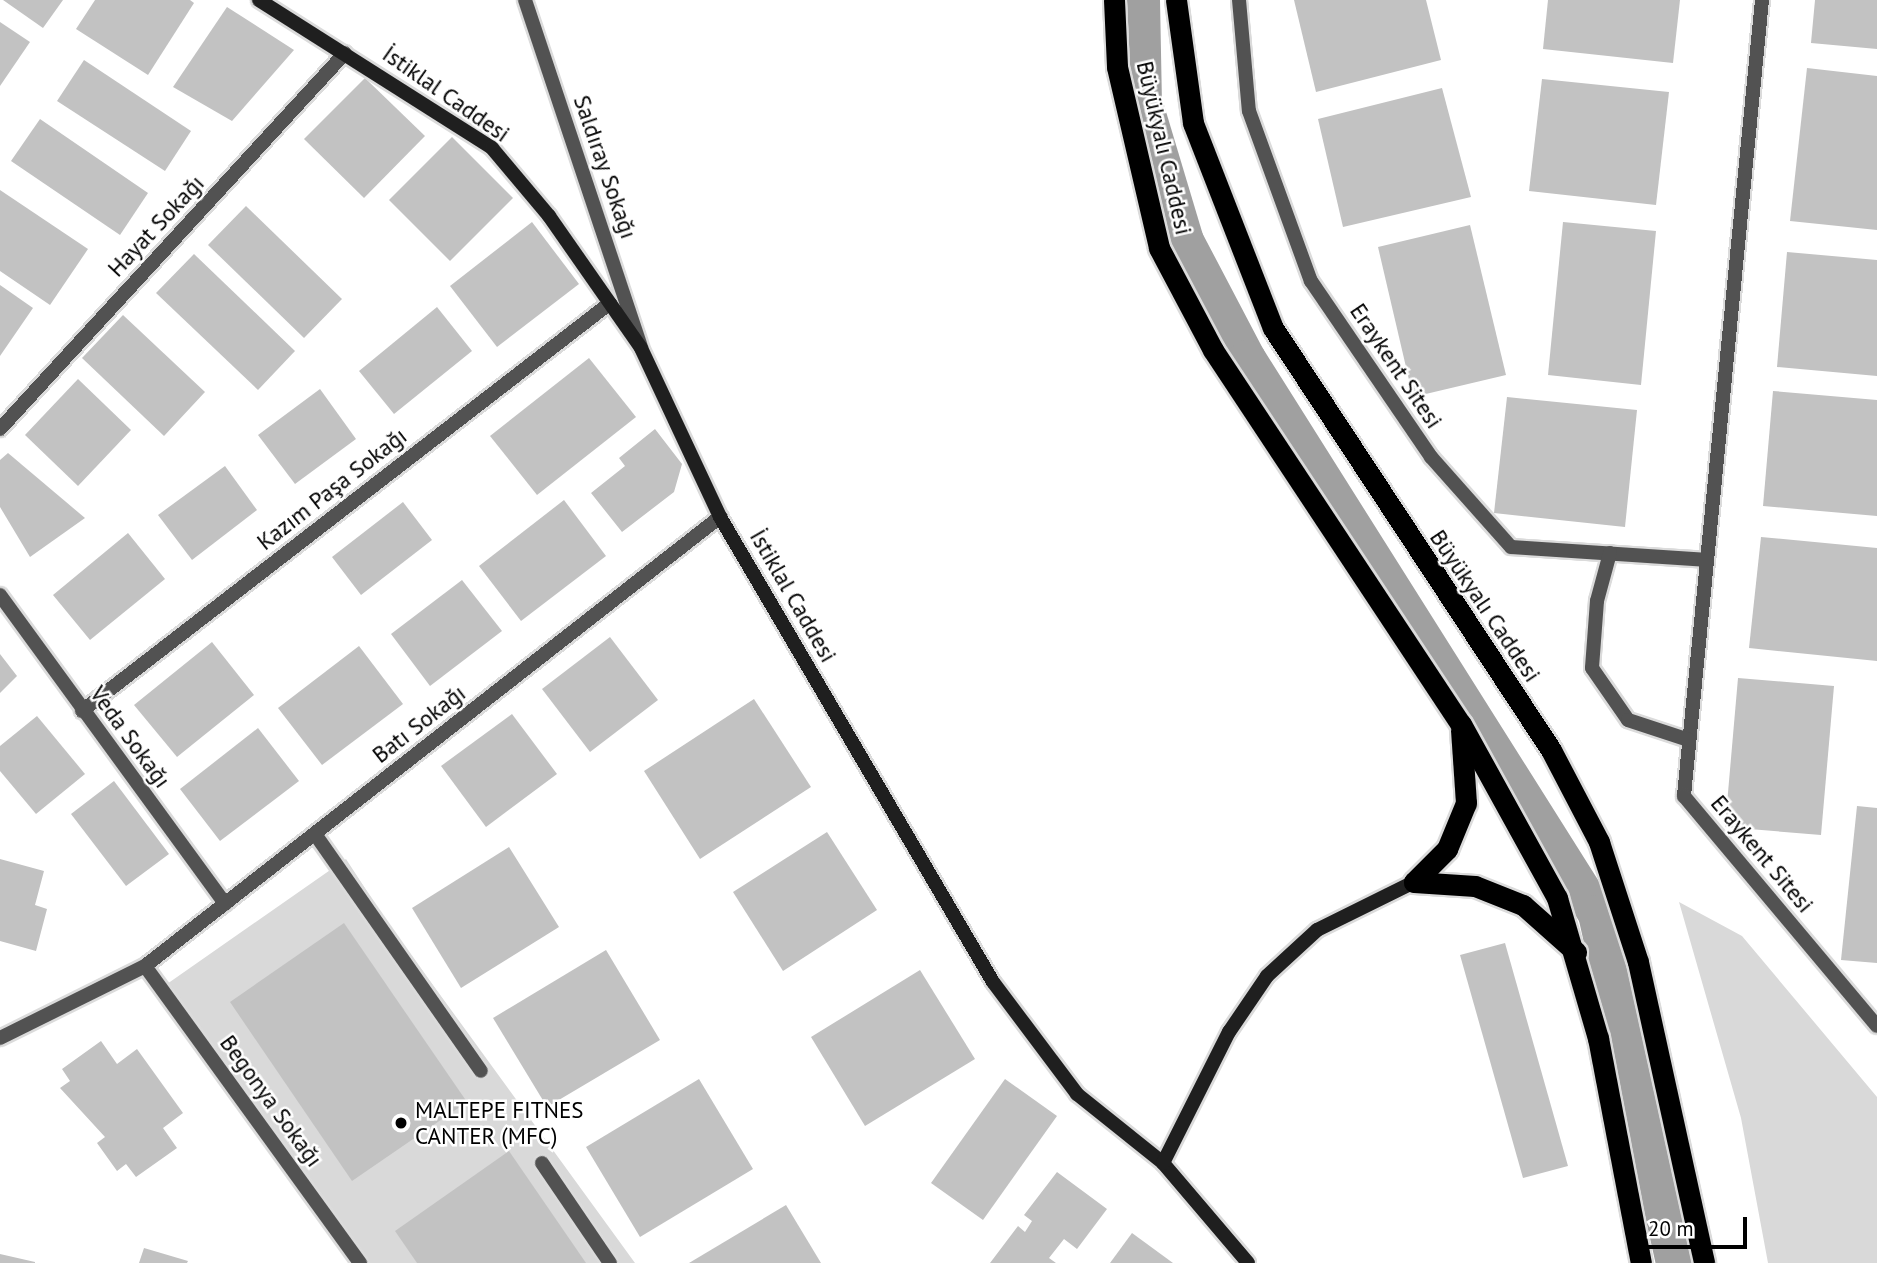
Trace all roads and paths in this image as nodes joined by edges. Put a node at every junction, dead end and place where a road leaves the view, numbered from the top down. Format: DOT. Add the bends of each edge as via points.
graph roads {
  1 [pos="259,0"];
  2 [pos="525,0"];
  3 [pos="1114,0"];
  4 [pos="1176,0"];
  5 [pos="1238,0"];
  6 [pos="1762,0"];
  7 [pos="345,53"];
  8 [pos="610,303"];
  9 [pos="641,348"];
  10 [pos="0,429"];
  11 [pos="720,517"];
  12 [pos="1610,554"];
  13 [pos="1705,560"];
  14 [pos="0,595"];
  15 [pos="82,711"];
  16 [pos="1461,724"];
  17 [pos="1689,740"];
  18 [pos="315,834"];
  19 [pos="1414,882"];
  20 [pos="225,904"];
  21 [pos="1577,953"];
  22 [pos="145,966"];
  23 [pos="1877,1026"];
  24 [pos="0,1038"];
  25 [pos="481,1071"];
  26 [pos="542,1163"];
  27 [pos="1163,1163"];
  28 [pos="360,1263"];
  29 [pos="610,1263"];
  30 [pos="1248,1263"];
  31 [pos="1642,1263"];
  32 [pos="1704,1263"];
  1 -- 7 [label="street, İstiklal Caddesi"];
  2 -- 9 [label="street, Saldıray Sokağı"];
  3 -- 16 [label="highway, Büyükyalı Caddesi" via="1117,67 1159,248 1213,350"];
  4 -- 32 [label="highway, Büyükyalı Caddesi" via="1193,123 1273,328 1551,750 1599,842 1638,962"];
  5 -- 12 [label="street, Eraykent Sitesi" via="1249,111 1311,281 1431,457 1511,547"];
  6 -- 13 [label="street, Eraykent Sitesi"];
  7 -- 8 [label="street, İstiklal Caddesi" via="492,148"];
  7 -- 10 [label="street, Hayat Sokağı"];
  8 -- 9 [label="street, İstiklal Caddesi"];
  8 -- 15 [label="street, Kazım Paşa Sokağı"];
  9 -- 11 [label="street, İstiklal Caddesi"];
  11 -- 18 [label="street, Batı Sokağı"];
  11 -- 27 [label="street, İstiklal Caddesi" via="993,982 1077,1094"];
  12 -- 13 [label="street, Eraykent Sitesi"];
  12 -- 17 [label="street" via="1597,601 1592,668 1599,685 1628,720"];
  13 -- 17 [label="street, Eraykent Sitesi"];
  14 -- 15 [label="street, Veda Sokağı"];
  15 -- 20 [label="street, Veda Sokağı"];
  16 -- 19 [label="highway, Büyükyalı Caddesi" via="1466,803 1447,849"];
  16 -- 21 [label="highway, Büyükyalı Caddesi" via="1546,876"];
  17 -- 23 [label="street, Eraykent Sitesi" via="1684,796"];
  18 -- 20 [label="street, Batı Sokağı"];
  18 -- 25 [label="street"];
  19 -- 21 [label="highway" via="1475,886 1523,905"];
  19 -- 27 [label="street" via="1317,930 1266,976 1198,1088"];
  20 -- 22 [label="street, Batı Sokağı"];
  21 -- 31 [label="highway, Büyükyalı Caddesi"];
  22 -- 24 [label="street, Batı Sokağı"];
  22 -- 28 [label="street, Begonya Sokağı"];
  26 -- 29 [label="street"];
  27 -- 30 [label="street, İstiklal Caddesi"];
}
